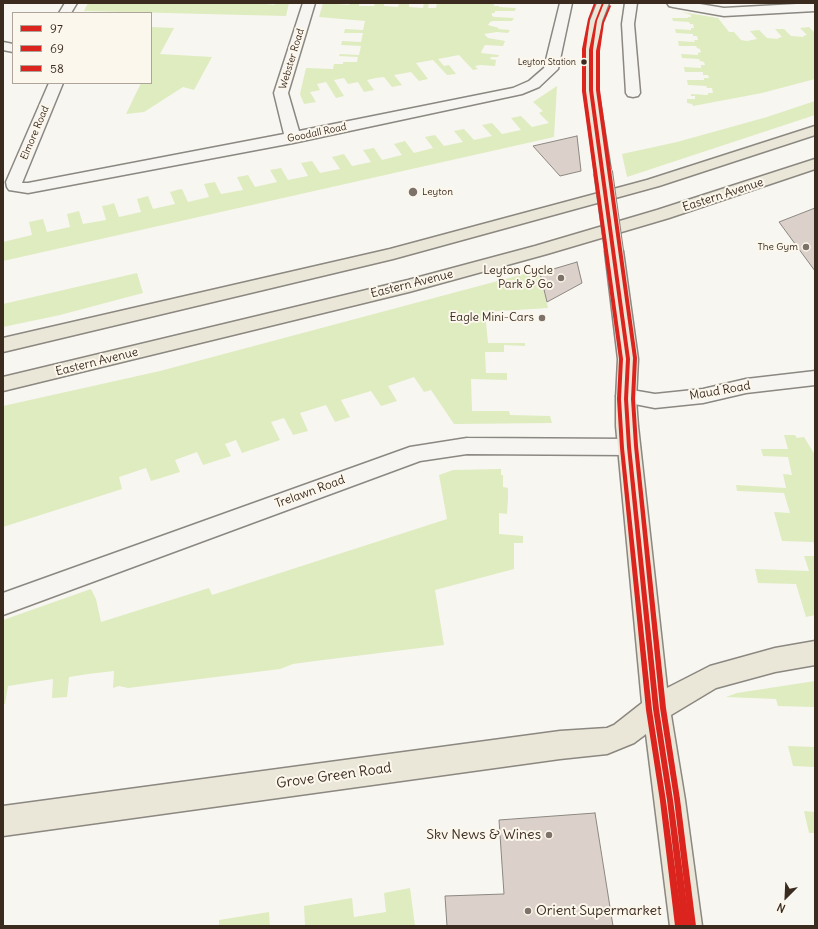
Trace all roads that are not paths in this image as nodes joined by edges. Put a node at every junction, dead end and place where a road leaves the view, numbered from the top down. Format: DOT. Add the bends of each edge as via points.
graph roads {
  1 [pos="71,3"];
  2 [pos="309,3"];
  3 [pos="566,3"];
  4 [pos="603,3"];
  5 [pos="631,3"];
  6 [pos="673,3"];
  7 [pos="815,7"];
  8 [pos="66,12"];
  9 [pos="56,84"];
  10 [pos="633,93"];
  11 [pos="815,130"];
  12 [pos="292,138"];
  13 [pos="815,164"];
  14 [pos="14,182"];
  15 [pos="3,345"];
  16 [pos="815,378"];
  17 [pos="3,384"];
  18 [pos="626,396"];
  19 [pos="629,447"];
  20 [pos="3,604"];
  21 [pos="815,653"];
  22 [pos="656,708"];
  23 [pos="3,821"];
  24 [pos="686,926"];
  1 -- 8 [label="street"];
  2 -- 12 [label="street, Webster Road" via="281,93"];
  3 -- 12 [label="street, Goodall Road" via="551,69 534,84 517,91"];
  4 -- 18 [label="main road, bridge" via="596,21 591,50 591,90 628,359"];
  5 -- 10 [label="street" via="628,24"];
  6 -- 7 [label="street" via="724,12"];
  9 -- 14 [label="street, Elmore Road"];
  11 -- 15 [label="main road" via="653,183 393,254"];
  12 -- 14 [label="street, Goodall Road" via="28,188 16,188"];
  13 -- 17 [label="main road, Eastern Avenue" via="663,214 409,286"];
  16 -- 18 [label="street, Maud Road" via="655,401"];
  18 -- 19 [label="main road"];
  19 -- 20 [label="street, Trelawn Road" via="467,446 418,453"];
  19 -- 22 [label="main road"];
  21 -- 22 [label="main road, Grove Green Road" via="775,660 710,678"];
  22 -- 23 [label="main road, Grove Green Road" via="624,734 607,741 553,746"];
  22 -- 24 [label="main road"];
}
